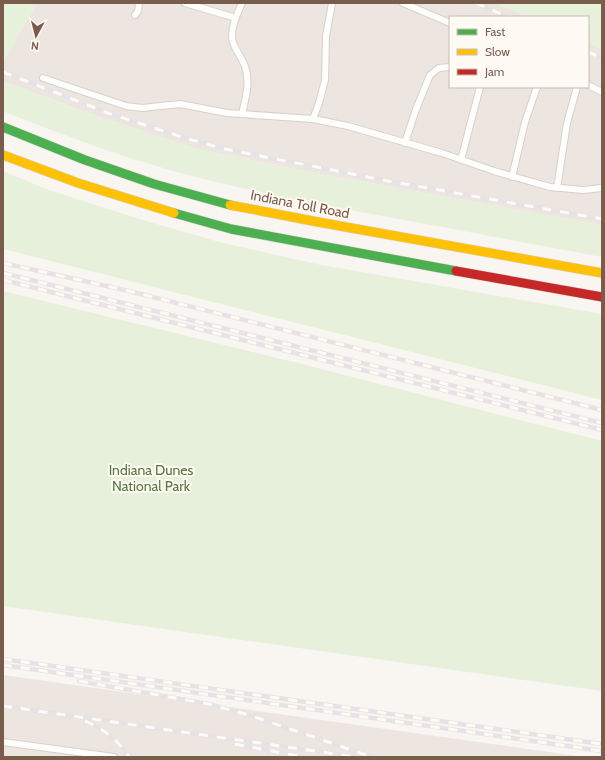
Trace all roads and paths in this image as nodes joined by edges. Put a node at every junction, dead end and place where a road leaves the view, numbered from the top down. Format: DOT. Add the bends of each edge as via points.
graph roads {
  1 [pos="139,3"];
  2 [pos="186,3"];
  3 [pos="242,3"];
  4 [pos="332,3"];
  5 [pos="403,3"];
  6 [pos="135,15"];
  7 [pos="236,18"];
  8 [pos="449,23"];
  9 [pos="449,67"];
  10 [pos="43,78"];
  11 [pos="589,86"];
  12 [pos="480,88"];
  13 [pos="537,88"];
  14 [pos="577,88"];
  15 [pos="602,92"];
  16 [pos="242,114"];
  17 [pos="313,119"];
  18 [pos="3,127"];
  19 [pos="405,143"];
  20 [pos="3,155"];
  21 [pos="461,160"];
  22 [pos="512,177"];
  23 [pos="557,188"];
  24 [pos="602,188"];
  25 [pos="602,273"];
  26 [pos="602,297"];
  27 [pos="3,742"];
  28 [pos="114,757"];
  1 -- 6 [label="lane"];
  2 -- 7 [label="lane"];
  3 -- 7 [label="lane"];
  4 -- 17 [label="lane" via="326,36 325,80"];
  5 -- 8 [label="lane"];
  7 -- 16 [label="lane" via="232,43 247,71 248,83"];
  9 -- 19 [label="lane" via="439,68 430,75"];
  10 -- 16 [label="lane" via="126,106 142,108 180,104"];
  11 -- 15 [label="lane"];
  12 -- 21 [label="lane"];
  13 -- 22 [label="lane" via="525,122"];
  14 -- 23 [label="lane" via="563,146"];
  16 -- 17 [label="lane"];
  17 -- 19 [label="lane" via="348,126"];
  18 -- 25 [label="highway, Indiana Toll Road" via="154,184 235,206 361,234"];
  19 -- 21 [label="lane"];
  20 -- 26 [label="highway" via="139,203 231,229 358,250"];
  21 -- 22 [label="lane"];
  22 -- 23 [label="lane"];
  23 -- 24 [label="lane"];
  27 -- 28 [label="lane"];
}
